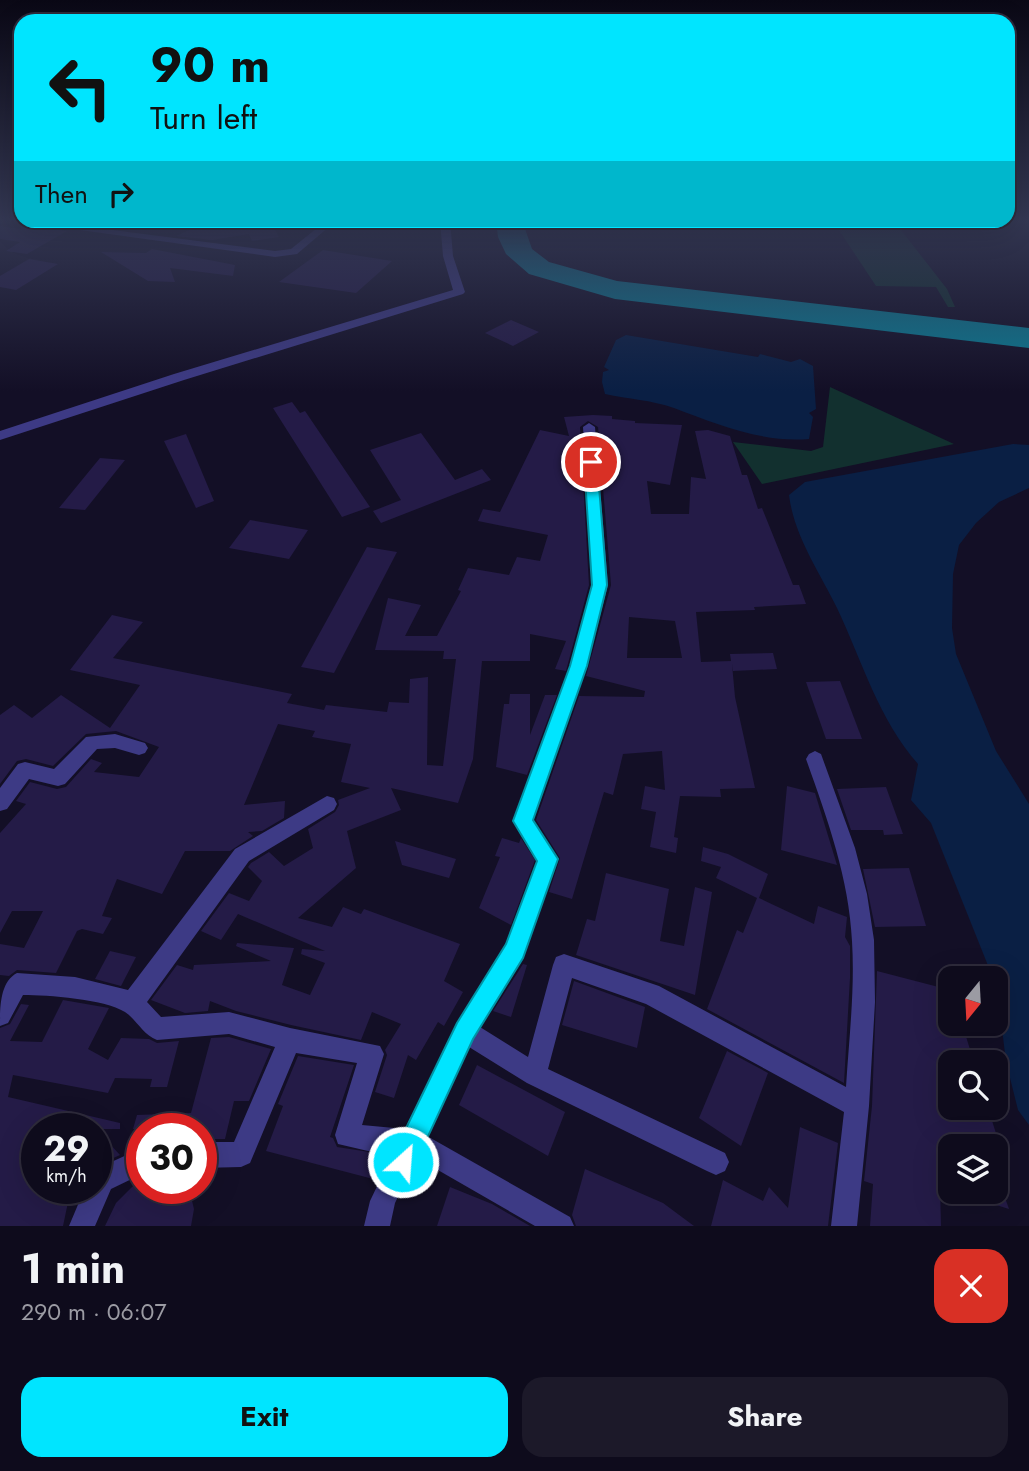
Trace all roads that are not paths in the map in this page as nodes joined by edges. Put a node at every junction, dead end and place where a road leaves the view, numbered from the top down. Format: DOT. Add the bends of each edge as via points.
graph roads {
  1 [pos="454,276"];
  2 [pos="589,427"];
  3 [pos="0,436"];
  4 [pos="139,748"];
  5 [pos="815,759"];
  6 [pos="0,803"];
  7 [pos="327,804"];
  8 [pos="132,1003"];
  9 [pos="0,1016"];
  10 [pos="465,1031"];
  11 [pos="290,1040"];
  12 [pos="535,1075"];
  13 [pos="857,1106"];
  14 [pos="413,1142"];
  15 [pos="217,1155"];
  16 [pos="716,1162"];
  17 [pos="126,1169"];
  18 [pos="82,1226"];
  19 [pos="377,1226"];
  20 [pos="561,1226"];
  21 [pos="844,1226"];
  1 -- 3 [label="street" via="459,292"];
  2 -- 10 [label="street" via="600,585 579,666 523,821 548,859 515,951"];
  4 -- 6 [label="street" via="115,741 92,742 58,778 25,770"];
  5 -- 13 [label="street" via="840,837 863,939"];
  7 -- 8 [label="street" via="242,855"];
  8 -- 9 [label="street" via="95,990 17,984"];
  8 -- 11 [label="street" via="157,1029 229,1023"];
  10 -- 12 [label="street"];
  10 -- 14 [label="street"];
  11 -- 14 [label="street" via="372,1054 347,1135"];
  11 -- 15 [label="street" via="242,1154"];
  12 -- 13 [label="street" via="564,965 651,994"];
  12 -- 16 [label="street"];
  13 -- 21 [label="street"];
  14 -- 19 [label="street" via="383,1201"];
  14 -- 20 [label="street"];
  17 -- 18 [label="street" via="102,1180"];
}
